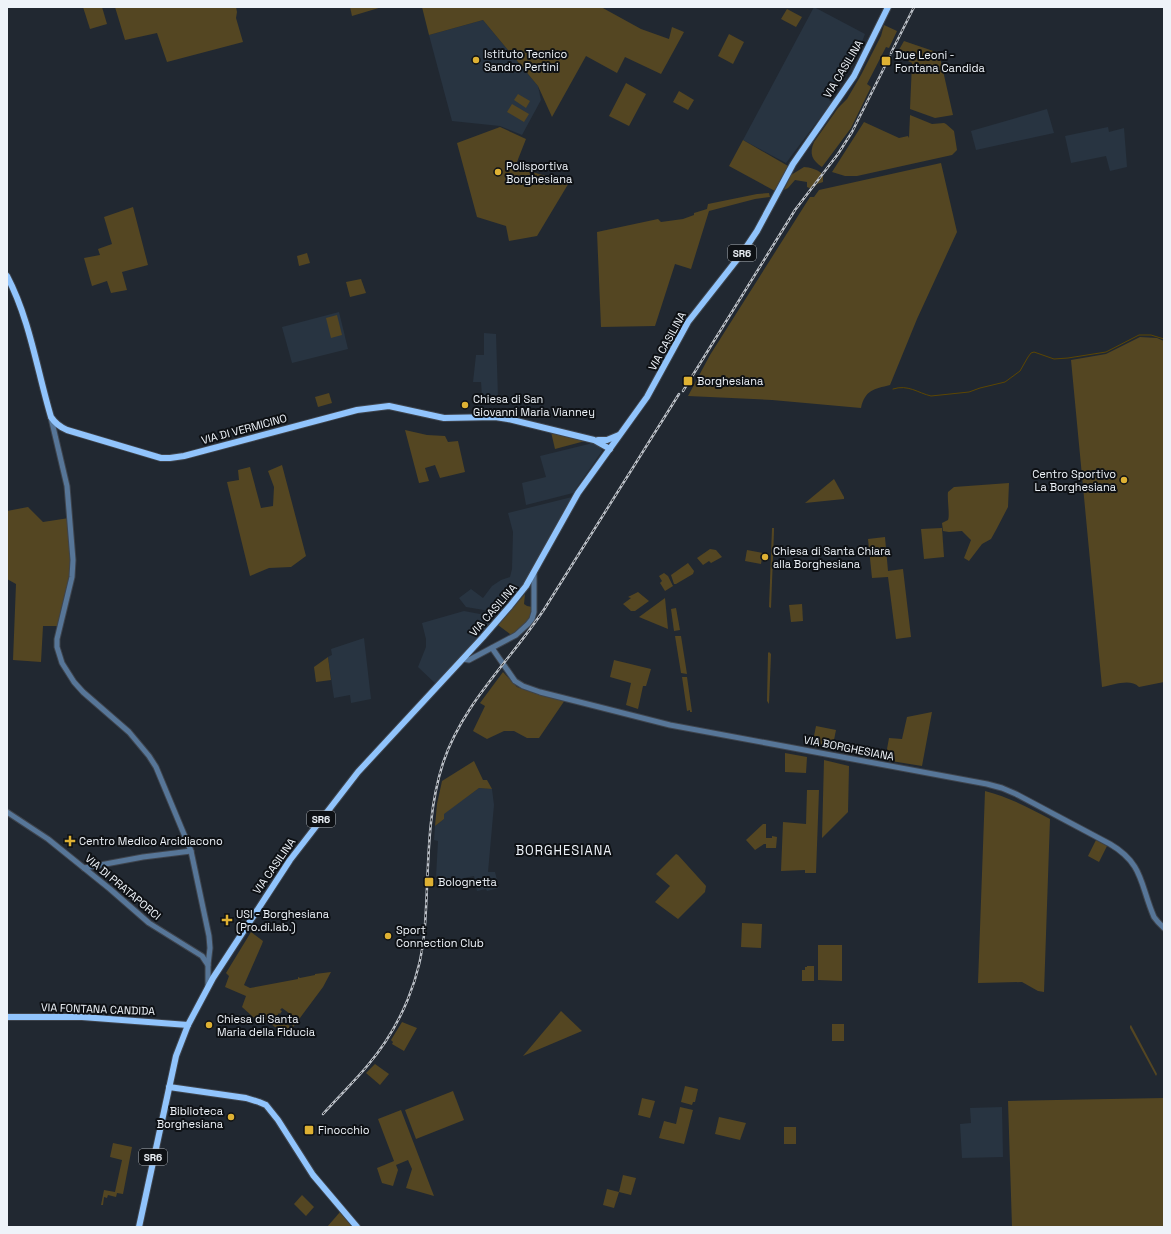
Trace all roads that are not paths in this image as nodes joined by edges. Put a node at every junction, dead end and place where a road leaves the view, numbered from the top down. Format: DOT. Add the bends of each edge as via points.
graph roads {
  1 [pos="888,7"];
  2 [pos="7,276"];
  3 [pos="51,417"];
  4 [pos="58,426"];
  5 [pos="67,430"];
  6 [pos="55,432"];
  7 [pos="619,436"];
  8 [pos="594,440"];
  9 [pos="604,441"];
  10 [pos="611,447"];
  11 [pos="534,573"];
  12 [pos="492,648"];
  13 [pos="462,659"];
  14 [pos="7,812"];
  15 [pos="191,851"];
  16 [pos="84,868"];
  17 [pos="1164,928"];
  18 [pos="208,965"];
  19 [pos="208,986"];
  20 [pos="7,1017"];
  21 [pos="188,1024"];
  22 [pos="169,1087"];
  23 [pos="138,1227"];
  24 [pos="357,1227"];
  1 -- 7 [label="main road, VIA CASILINA / SR6" via="854,76 796,159 757,231 690,319 649,394"];
  2 -- 3 [label="main road, VIA DI VERMICINO" via="22,311"];
  3 -- 4 [label="main road, VIA DI VERMICINO"];
  3 -- 6 [label="street"];
  4 -- 5 [label="main road, VIA DI VERMICINO"];
  4 -- 6 [label="street"];
  5 -- 6 [label="street"];
  5 -- 8 [label="main road, VIA DI VERMICINO" via="161,458 170,458 357,410 387,406 444,418 503,418"];
  6 -- 15 [label="street" via="67,489 73,560 71,580 57,639 61,661 78,688 127,730 149,756"];
  7 -- 9 [label="main road, VIA DI VERMICINO"];
  7 -- 10 [label="main road, VIA CASILINA / SR6"];
  8 -- 9 [label="main road, VIA DI VERMICINO"];
  8 -- 10 [label="main road, VIA DI VERMICINO"];
  9 -- 10 [label="main road, VIA DI VERMICINO"];
  10 -- 11 [label="main road, VIA CASILINA / SR6" via="578,493"];
  11 -- 12 [label="street" via="534,609 530,620 518,634"];
  11 -- 13 [label="main road, VIA CASILINA / SR6" via="516,599"];
  12 -- 13 [label="street" via="469,660"];
  12 -- 17 [label="street, VIA BORGHESIANA" via="515,681 540,692 661,723 987,784 1009,791 1126,855 1139,873 1154,917"];
  13 -- 19 [label="main road, VIA CASILINA / SR6" via="369,759 326,813 284,868"];
  14 -- 16 [label="street, VIA DI PRATAPORCI" via="45,837"];
  15 -- 16 [label="street"];
  15 -- 18 [label="street" via="209,936"];
  16 -- 18 [label="street, VIA DI PRATAPORCI" via="149,924 202,956"];
  18 -- 19 [label="street"];
  19 -- 21 [label="main road, VIA CASILINA / SR6"];
  20 -- 21 [label="main road, VIA FONTANA CANDIDA" via="82,1017"];
  21 -- 22 [label="main road, VIA CASILINA / SR6"];
  22 -- 23 [label="main road, VIA CASILINA / SR6"];
  22 -- 24 [label="main road" via="244,1098 266,1105 313,1175"];
}
